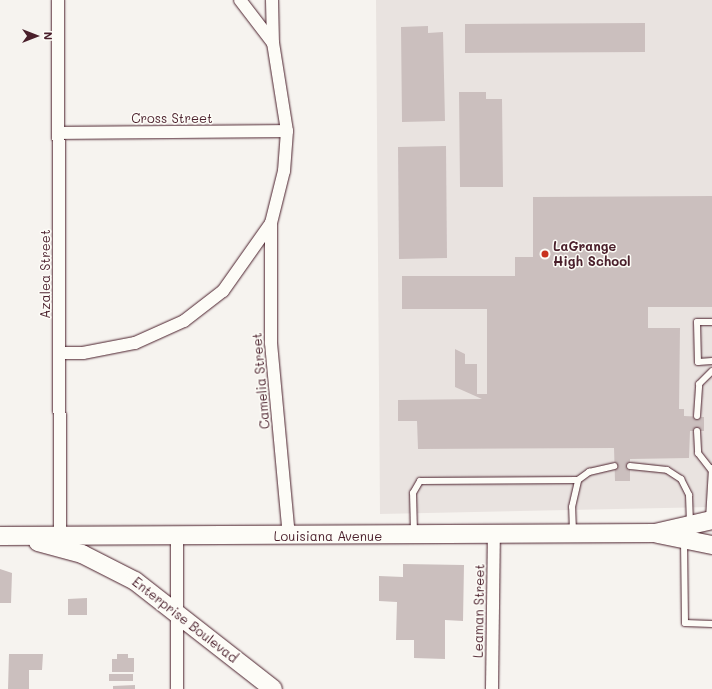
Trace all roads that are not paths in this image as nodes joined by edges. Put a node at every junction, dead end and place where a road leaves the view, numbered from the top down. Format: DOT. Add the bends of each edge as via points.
graph roads {
  1 [pos="58,0"];
  2 [pos="240,0"];
  3 [pos="272,0"];
  4 [pos="273,43"];
  5 [pos="287,131"];
  6 [pos="58,133"];
  7 [pos="270,223"];
  8 [pos="712,322"];
  9 [pos="60,353"];
  10 [pos="712,361"];
  11 [pos="711,375"];
  12 [pos="697,416"];
  13 [pos="697,431"];
  14 [pos="614,466"];
  15 [pos="630,466"];
  16 [pos="712,470"];
  17 [pos="578,480"];
  18 [pos="711,520"];
  19 [pos="687,533"];
  20 [pos="494,534"];
  21 [pos="573,534"];
  22 [pos="414,535"];
  23 [pos="177,536"];
  24 [pos="289,536"];
  25 [pos="0,537"];
  26 [pos="60,541"];
  27 [pos="712,545"];
  28 [pos="177,613"];
  29 [pos="712,624"];
  30 [pos="177,689"];
  31 [pos="273,689"];
  32 [pos="492,689"];
  1 -- 6 [label="street, Azalea Street"];
  2 -- 4 [label="street"];
  3 -- 4 [label="street"];
  4 -- 5 [label="street"];
  5 -- 6 [label="street, Cross Street"];
  5 -- 7 [label="street" via="284,171"];
  6 -- 9 [label="street, Azalea Street"];
  7 -- 9 [label="street" via="222,291 184,321 135,343 83,353"];
  7 -- 24 [label="street, Camelia Street" via="271,343"];
  8 -- 10 [label="lane" via="697,322 698,362"];
  9 -- 26 [label="street, Azalea Street"];
  11 -- 12 [label="lane" via="699,384"];
  13 -- 16 [label="lane" via="698,453"];
  14 -- 17 [label="lane" via="589,472"];
  15 -- 19 [label="lane" via="667,470 681,479 689,496"];
  16 -- 18 [label="lane"];
  17 -- 21 [label="lane" via="572,507"];
  17 -- 22 [label="lane" via="420,481 413,493"];
  18 -- 19 [label="street, Louisiana Avenue"];
  19 -- 21 [label="street, Louisiana Avenue"];
  19 -- 27 [label="street, Louisiana Avenue"];
  19 -- 29 [label="lane" via="685,623"];
  20 -- 21 [label="street, Louisiana Avenue"];
  20 -- 22 [label="street, Louisiana Avenue"];
  20 -- 32 [label="street, Leaman Street"];
  22 -- 24 [label="street, Louisiana Avenue"];
  23 -- 24 [label="street, Louisiana Avenue"];
  23 -- 26 [label="street, Louisiana Avenue"];
  23 -- 28 [label="street"];
  25 -- 26 [label="street, Enterprise Boulevad"];
  26 -- 28 [label="street, Enterprise Boulevad" via="116,570"];
  28 -- 30 [label="street"];
  28 -- 31 [label="street, Enterprise Boulevad"];
}
